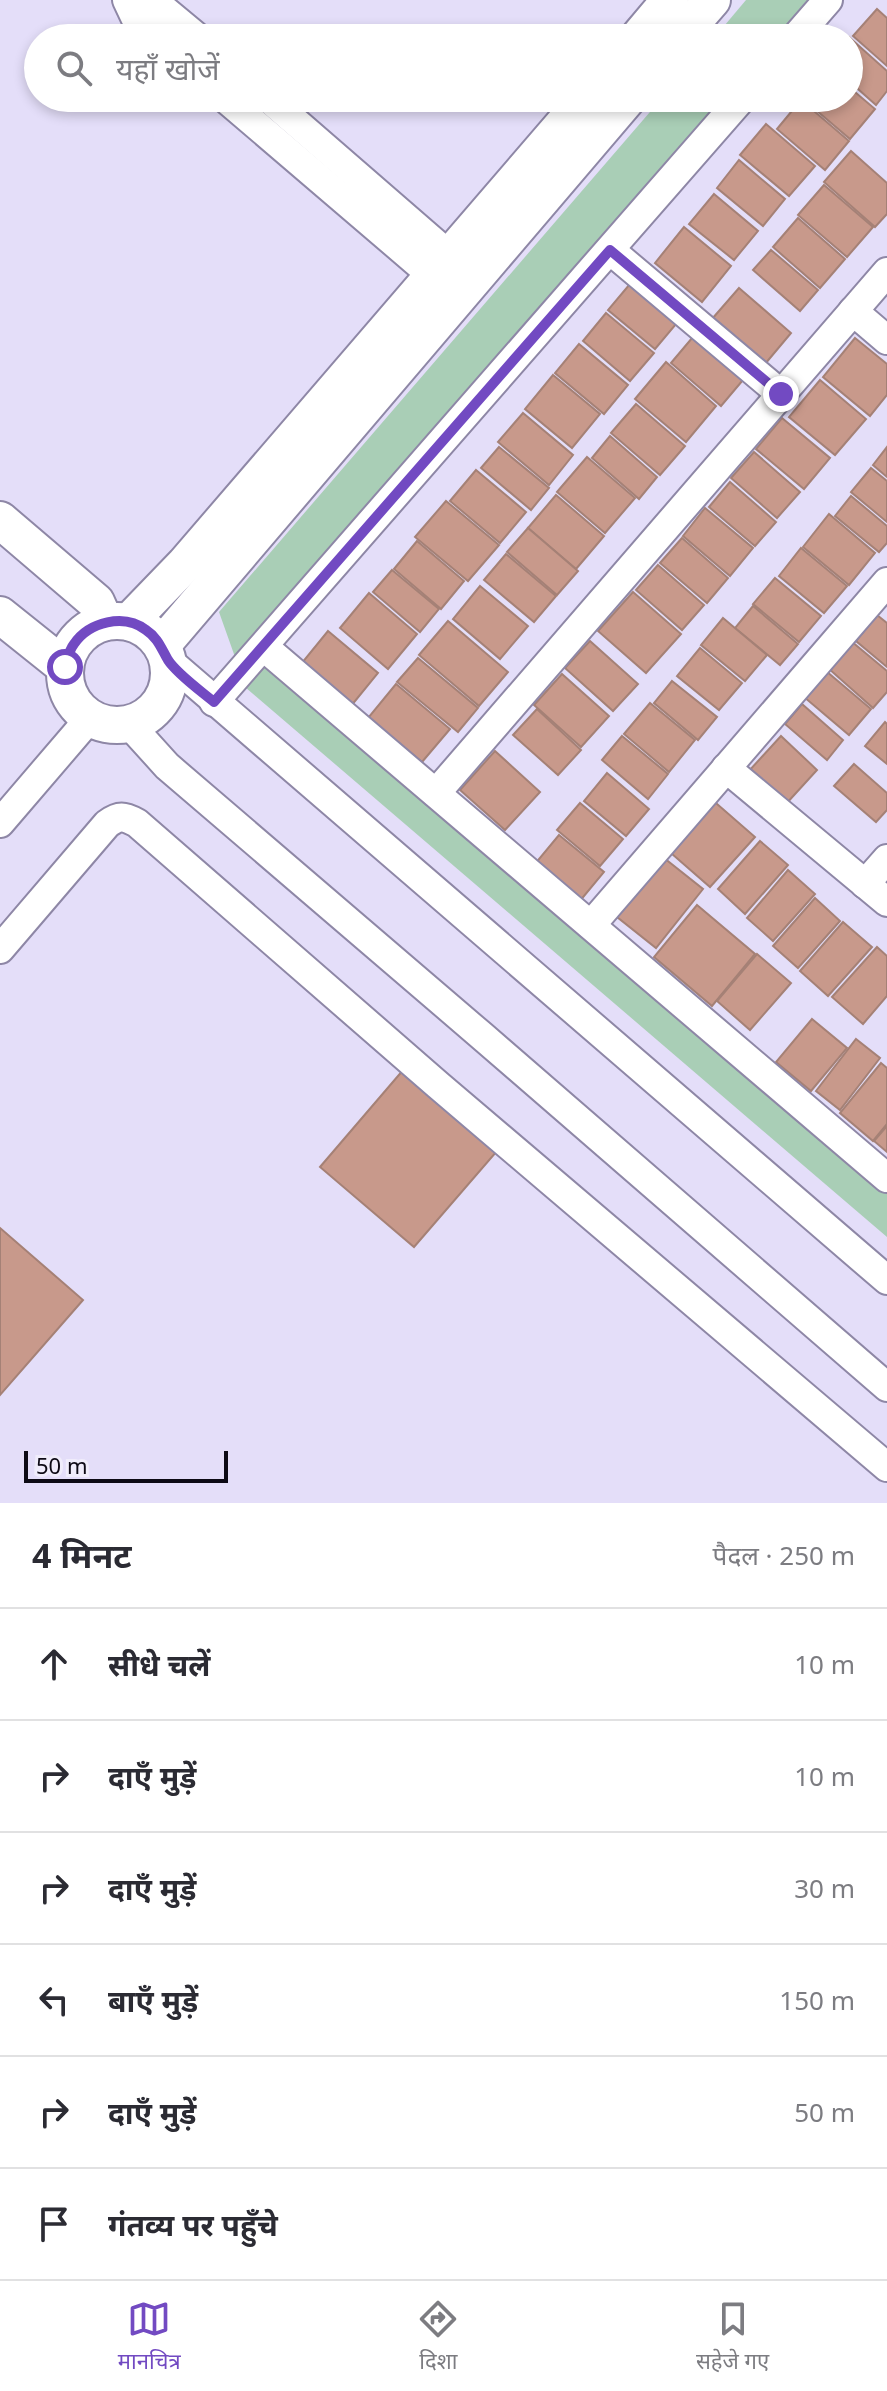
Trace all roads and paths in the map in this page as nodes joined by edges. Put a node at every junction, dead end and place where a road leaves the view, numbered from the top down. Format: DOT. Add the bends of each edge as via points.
graph roads {
  1 [pos="670,0"];
  2 [pos="712,0"];
  3 [pos="828,0"];
  4 [pos="141,4"];
  5 [pos="149,24"];
  6 [pos="181,24"];
  7 [pos="650,24"];
  8 [pos="691,24"];
  9 [pos="807,24"];
  10 [pos="243,112"];
  11 [pos="282,112"];
  12 [pos="574,112"];
  13 [pos="616,112"];
  14 [pos="730,112"];
  15 [pos="610,250"];
  16 [pos="442,266"];
  17 [pos="887,272"];
  18 [pos="853,311"];
  19 [pos="887,340"];
  20 [pos="781,394"];
  21 [pos="0,520"];
  22 [pos="887,582"];
  23 [pos="0,615"];
  24 [pos="117,622"];
  25 [pos="264,647"];
  26 [pos="165,653"];
  27 [pos="65,667"];
  28 [pos="214,702"];
  29 [pos="90,718"];
  30 [pos="129,724"];
  31 [pos="726,768"];
  32 [pos="436,793"];
  33 [pos="0,823"];
  34 [pos="887,859"];
  35 [pos="876,893"];
  36 [pos="591,925"];
  37 [pos="0,949"];
  38 [pos="887,1178"];
  39 [pos="887,1280"];
  40 [pos="887,1387"];
  41 [pos="887,1467"];
  1 -- 7 [label="main road"];
  2 -- 8 [label="main road"];
  3 -- 9 [label="street"];
  4 -- 5 [label="street"];
  4 -- 6 [label="street" via="163,9"];
  10 -- 16 [label="street"];
  11 -- 16 [label="street"];
  12 -- 16 [label="main road"];
  13 -- 26 [label="main road"];
  14 -- 15 [label="street"];
  15 -- 20 [label="street"];
  15 -- 25 [label="street"];
  16 -- 24 [label="main road" via="185,564"];
  17 -- 18 [label="street"];
  18 -- 19 [label="street"];
  18 -- 20 [label="street"];
  20 -- 32 [label="street"];
  21 -- 24 [label="main road"];
  22 -- 31 [label="street"];
  23 -- 27 [label="main road"];
  24 -- 26 [label="main road" via="145,628"];
  24 -- 27 [label="main road" via="86,631 72,645"];
  25 -- 28 [label="street"];
  25 -- 32 [label="street"];
  26 -- 28 [label="street"];
  26 -- 30 [label="main road" via="170,680 162,701 147,717"];
  27 -- 29 [label="main road" via="75,704"];
  28 -- 39 [label="street"];
  29 -- 30 [label="main road" via="109,725"];
  29 -- 33 [label="street"];
  30 -- 40 [label="street" via="167,766"];
  31 -- 35 [label="street"];
  31 -- 36 [label="street"];
  32 -- 36 [label="street"];
  34 -- 35 [label="street"];
  36 -- 38 [label="street"];
  37 -- 41 [label="street" via="107,824 117,817 137,823"];
}
